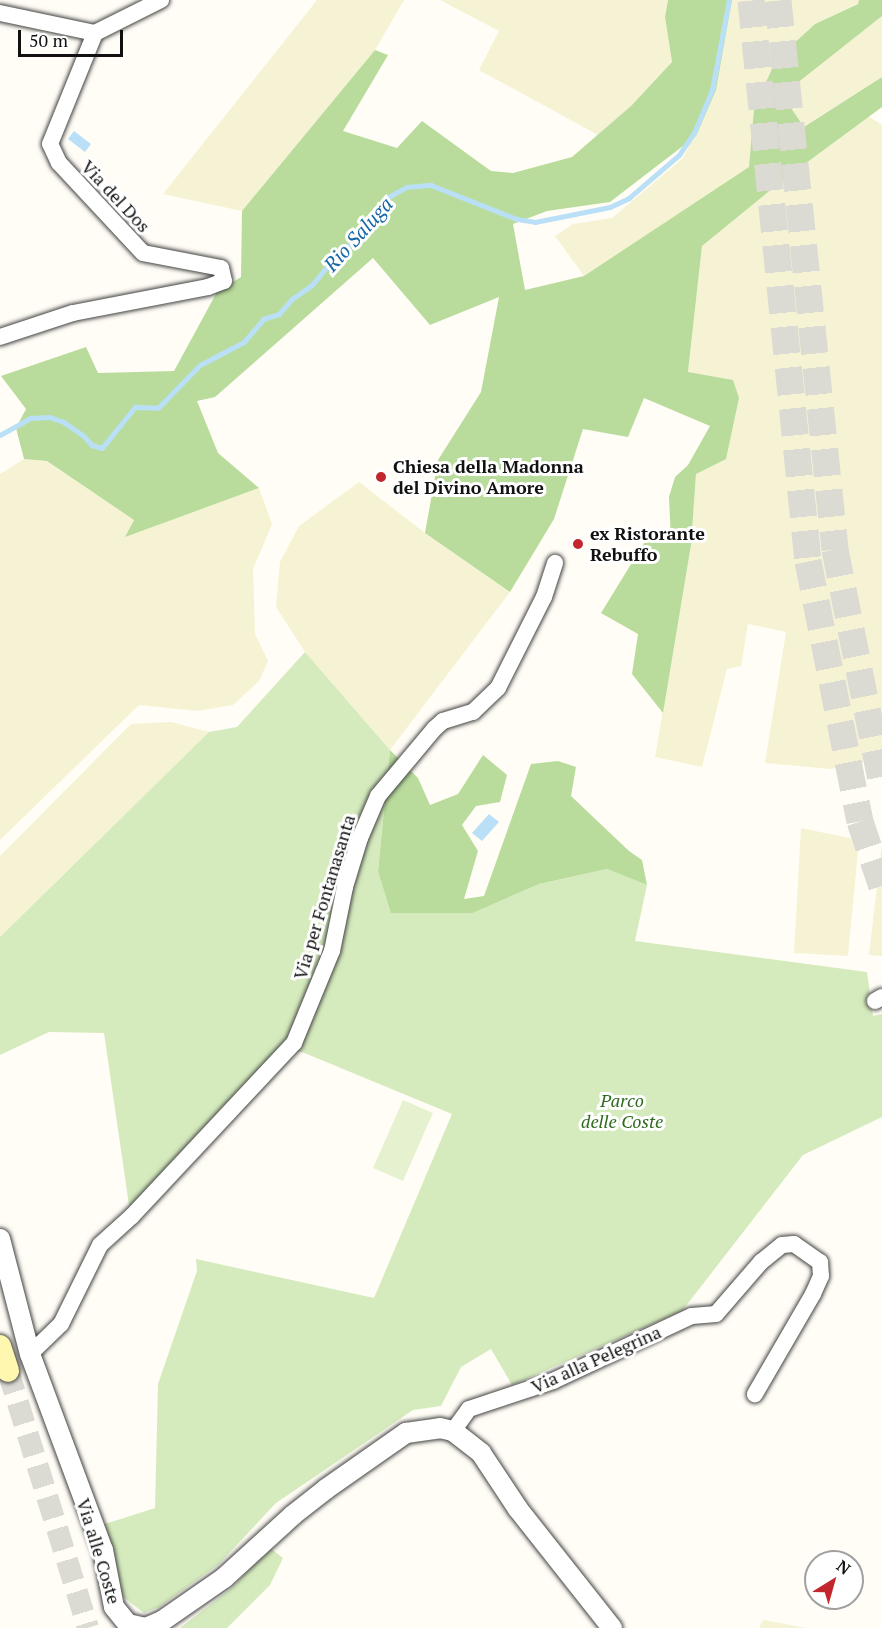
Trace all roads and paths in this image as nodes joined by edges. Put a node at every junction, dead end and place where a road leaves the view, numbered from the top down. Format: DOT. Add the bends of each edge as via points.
graph roads {
  1 [pos="161,0"];
  2 [pos="0,13"];
  3 [pos="95,33"];
  4 [pos="0,337"];
  5 [pos="555,563"];
  6 [pos="0,1239"];
  7 [pos="0,1346"];
  8 [pos="30,1354"];
  9 [pos="8,1371"];
  10 [pos="755,1394"];
  11 [pos="453,1431"];
  12 [pos="612,1628"];
  1 -- 3 [label="street"];
  2 -- 3 [label="street"];
  3 -- 4 [label="street, Via del Dos" via="50,144 59,163 143,253 221,268 225,281 73,313"];
  5 -- 8 [label="street, Via per Fontanasanta" via="544,597 498,688 473,712 443,721 434,729 378,796 345,887 332,951 294,1043 100,1245 61,1324"];
  6 -- 8 [label="street, Via alle Coste"];
  7 -- 9 [label="main road"];
  8 -- 11 [label="street, Via alle Coste" via="103,1550 114,1607 128,1624 136,1627 162,1622 224,1578 293,1515 406,1433 429,1428"];
  10 -- 11 [label="street, Via alla Pelegrina" via="821,1276 820,1262 794,1244 782,1245 761,1262 716,1314 692,1316 553,1381 469,1409"];
  11 -- 12 [label="street" via="481,1453 518,1509"];
}
